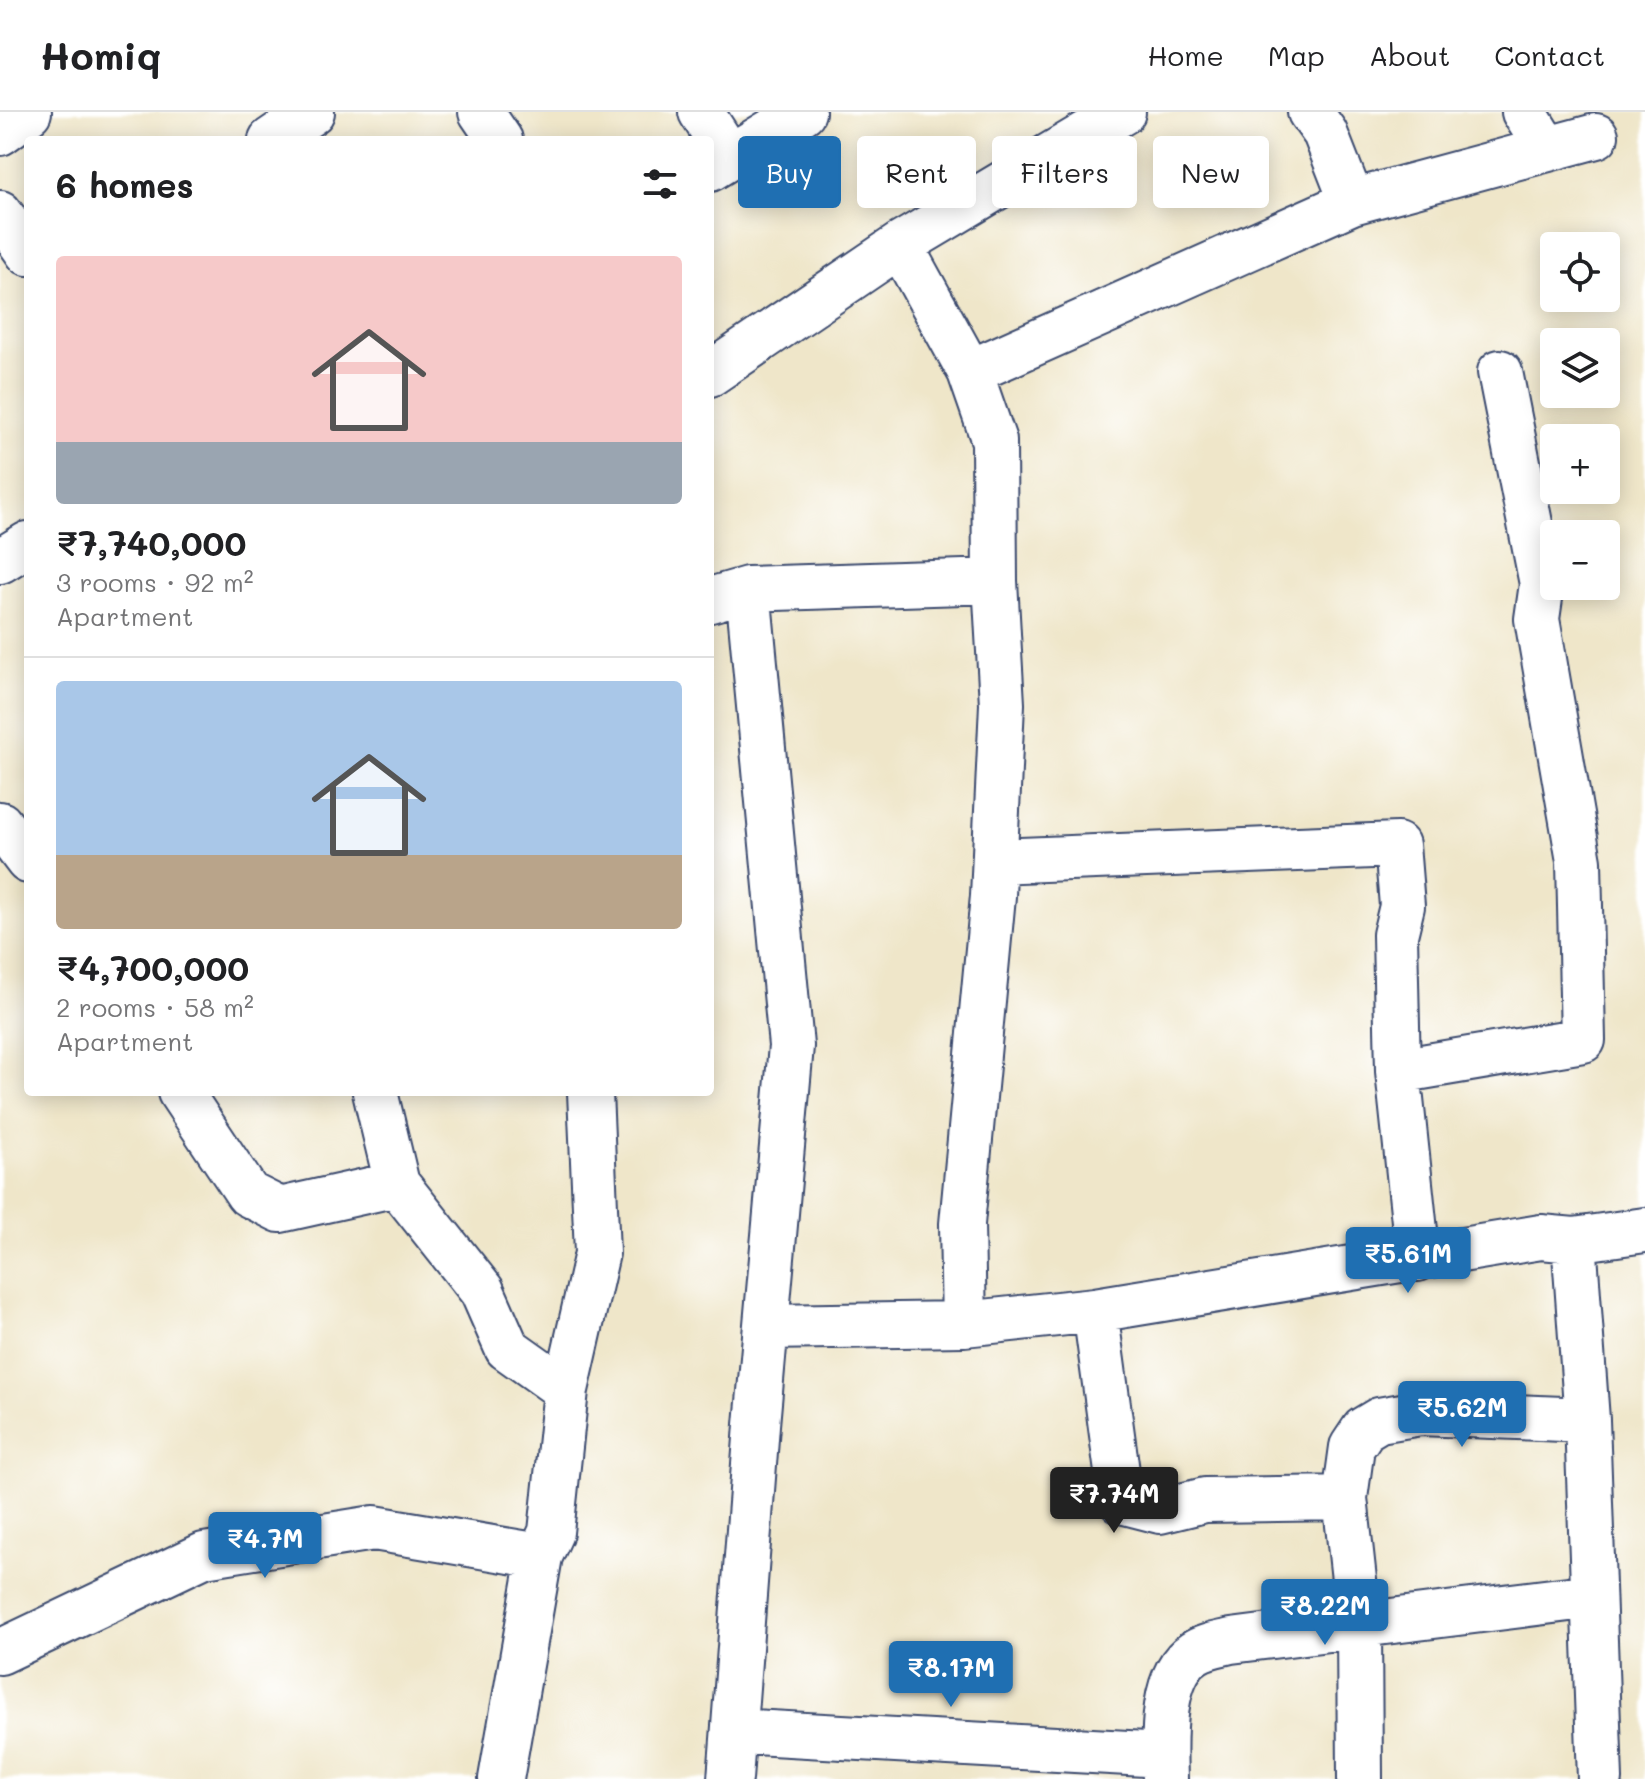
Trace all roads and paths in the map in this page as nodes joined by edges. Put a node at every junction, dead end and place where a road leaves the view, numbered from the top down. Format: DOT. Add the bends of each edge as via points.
graph roads {
  1 [pos="29,112"];
  2 [pos="312,112"];
  3 [pos="481,112"];
  4 [pos="701,112"];
  5 [pos="803,112"];
  6 [pos="1123,112"];
  7 [pos="1310,112"];
  8 [pos="1524,112"];
  9 [pos="0,133"];
  10 [pos="277,136"];
  11 [pos="497,136"];
  12 [pos="710,136"];
  13 [pos="1596,136"];
  14 [pos="1547,149"];
  15 [pos="720,163"];
  16 [pos="1352,202"];
  17 [pos="0,213"];
  18 [pos="900,245"];
  19 [pos="24,247"];
  20 [pos="714,371"];
  21 [pos="970,372"];
  22 [pos="1500,372"];
  23 [pos="24,546"];
  24 [pos="0,561"];
  25 [pos="995,581"];
  26 [pos="729,595"];
  27 [pos="995,861"];
  28 [pos="1398,1071"];
  29 [pos="183,1096"];
  30 [pos="376,1096"];
  31 [pos="590,1096"];
  32 [pos="397,1184"];
  33 [pos="1645,1230"];
  34 [pos="1574,1240"];
  35 [pos="1418,1259"];
  36 [pos="1095,1310"];
  37 [pos="964,1324"];
  38 [pos="766,1327"];
  39 [pos="566,1390"];
  40 [pos="1587,1420"];
  41 [pos="1345,1498"];
  42 [pos="540,1556"];
  43 [pos="1593,1596"];
  44 [pos="1359,1625"];
  45 [pos="0,1652"];
  46 [pos="734,1731"];
  47 [pos="1164,1767"];
  48 [pos="501,1779"];
  49 [pos="730,1779"];
  50 [pos="1360,1779"];
  51 [pos="1600,1779"];
  1 -- 9 [label="street"];
  2 -- 10 [label="street"];
  3 -- 11 [label="street"];
  4 -- 12 [label="street"];
  5 -- 15 [label="street"];
  6 -- 18 [label="street"];
  7 -- 16 [label="street" via="1325,133"];
  8 -- 14 [label="street"];
  13 -- 14 [label="street"];
  14 -- 16 [label="street"];
  16 -- 21 [label="street"];
  17 -- 19 [label="street"];
  18 -- 20 [label="street"];
  18 -- 21 [label="street"];
  21 -- 25 [label="street" via="994,441"];
  22 -- 28 [label="street" via="1542,584 1537,619 1579,861 1583,1040"];
  23 -- 24 [label="street"];
  25 -- 26 [label="street"];
  25 -- 27 [label="street" via="1002,704"];
  26 -- 38 [label="street" via="791,1046"];
  27 -- 28 [label="street" via="1397,845 1402,906 1395,935"];
  27 -- 37 [label="street" via="962,1224"];
  28 -- 35 [label="street"];
  29 -- 32 [label="street" via="248,1194 280,1210"];
  30 -- 32 [label="street"];
  31 -- 39 [label="street" via="597,1253"];
  32 -- 39 [label="street" via="482,1291 507,1348"];
  33 -- 34 [label="street"];
  34 -- 35 [label="street" via="1541,1237"];
  34 -- 40 [label="street"];
  35 -- 36 [label="street"];
  36 -- 37 [label="street"];
  36 -- 41 [label="street" via="1121,1501 1160,1511 1205,1500"];
  37 -- 38 [label="street"];
  38 -- 46 [label="street"];
  39 -- 42 [label="street" via="551,1532"];
  40 -- 41 [label="street" via="1420,1413 1379,1420 1364,1429 1352,1447"];
  40 -- 43 [label="street"];
  41 -- 44 [label="street"];
  42 -- 45 [label="street" via="374,1528 204,1555"];
  42 -- 48 [label="street"];
  43 -- 44 [label="street"];
  43 -- 51 [label="street"];
  44 -- 47 [label="street" via="1231,1641 1196,1651 1180,1664 1170,1684"];
  44 -- 50 [label="street"];
  46 -- 47 [label="street"];
  46 -- 49 [label="street"];
}
